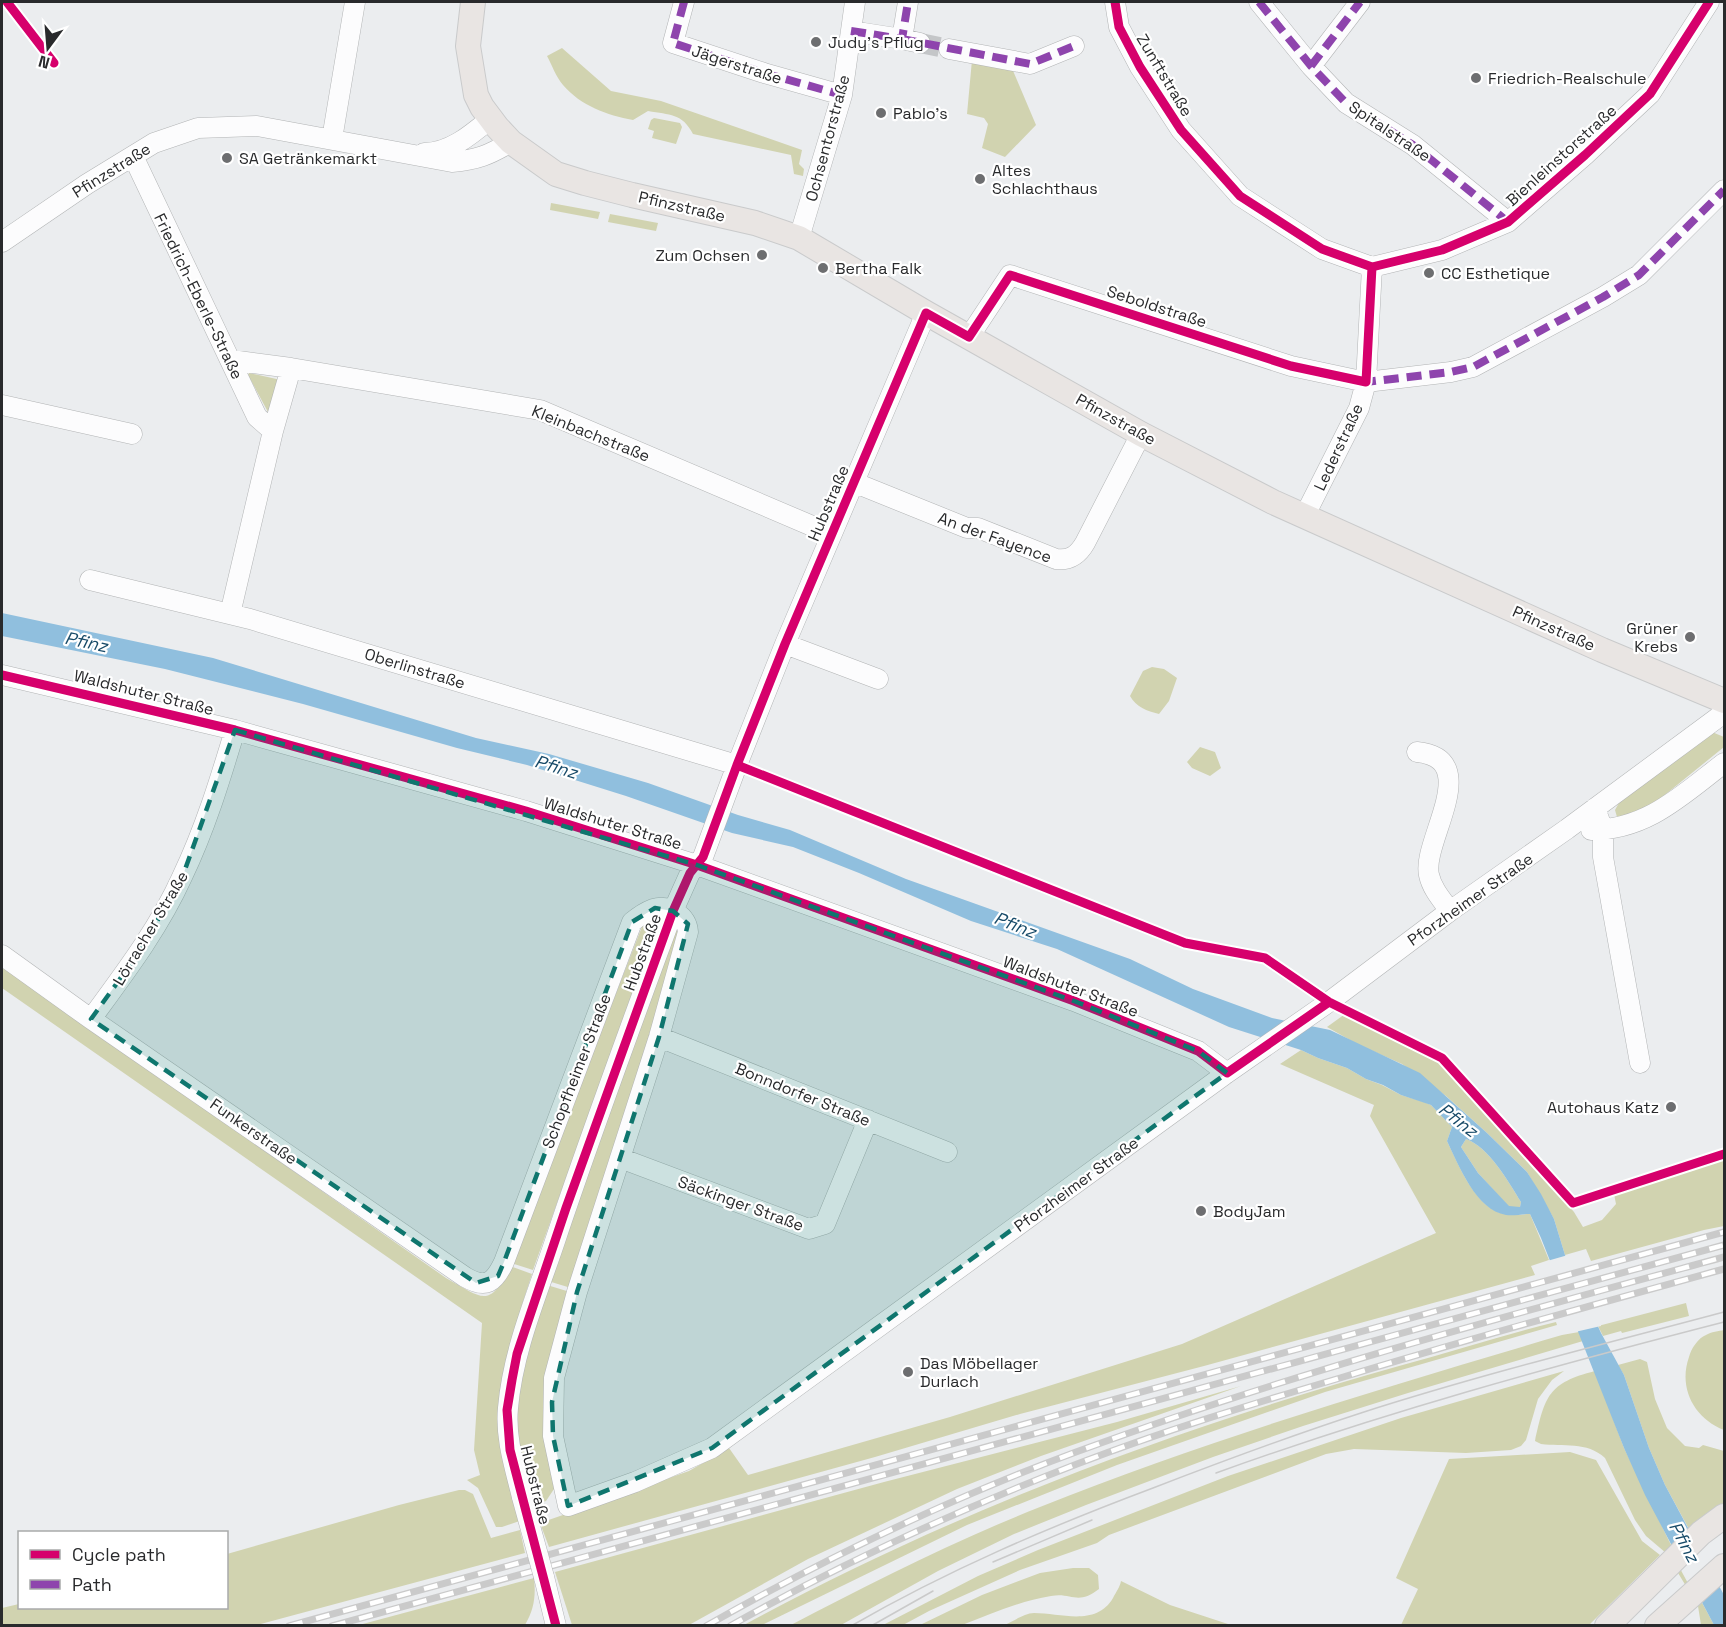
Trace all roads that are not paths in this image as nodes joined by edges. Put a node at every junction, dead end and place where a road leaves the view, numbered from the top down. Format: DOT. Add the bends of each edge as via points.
graph roads {
  1 [pos="355,2"];
  2 [pos="473,2"];
  3 [pos="684,2"];
  4 [pos="855,2"];
  5 [pos="908,2"];
  6 [pos="1115,2"];
  7 [pos="1259,2"];
  8 [pos="1360,2"];
  9 [pos="1709,2"];
  10 [pos="851,30"];
  11 [pos="1074,46"];
  12 [pos="949,49"];
  13 [pos="1311,66"];
  14 [pos="842,95"];
  15 [pos="490,119"];
  16 [pos="332,139"];
  17 [pos="511,142"];
  18 [pos="410,153"];
  19 [pos="133,156"];
  20 [pos="1725,190"];
  21 [pos="1508,222"];
  22 [pos="799,238"];
  23 [pos="2,242"];
  24 [pos="1372,267"];
  25 [pos="926,313"];
  26 [pos="969,337"];
  27 [pos="231,360"];
  28 [pos="291,368"];
  29 [pos="1366,382"];
  30 [pos="2,405"];
  31 [pos="273,431"];
  32 [pos="132,434"];
  33 [pos="1140,434"];
  34 [pos="853,482"];
  35 [pos="1304,517"];
  36 [pos="831,534"];
  37 [pos="90,580"];
  38 [pos="230,614"];
  39 [pos="785,644"];
  40 [pos="2,675"];
  41 [pos="878,679"];
  42 [pos="1725,701"];
  43 [pos="1725,713"];
  44 [pos="235,730"];
  45 [pos="1417,752"];
  46 [pos="1725,763"];
  47 [pos="737,765"];
  48 [pos="1594,808"];
  49 [pos="1568,829"];
  50 [pos="1604,830"];
  51 [pos="697,865"];
  52 [pos="673,910"];
  53 [pos="1450,911"];
  54 [pos="2,955"];
  55 [pos="91,1019"];
  56 [pos="659,1037"];
  57 [pos="1640,1063"];
  58 [pos="1227,1073"];
  59 [pos="868,1120"];
  60 [pos="947,1152"];
  61 [pos="620,1158"];
  62 [pos="504,1262"];
  63 [pos="568,1506"];
  64 [pos="1725,1516"];
  65 [pos="1723,1567"];
  66 [pos="556,1626"];
  67 [pos="1607,1626"];
  68 [pos="1657,1626"];
  1 -- 16 [label="street"];
  2 -- 15 [label="main road" via="468,46 476,95"];
  3 -- 14 [label="street, Jägerstraße" via="673,43"];
  4 -- 10 [label="street, Ochsentorstraße"];
  5 -- 10 [label="street" via="911,41"];
  6 -- 24 [label="street, Zunftstraße" via="1119,27 1140,67 1181,130 1240,196 1322,249"];
  7 -- 13 [label="street, Spitalstraße"];
  8 -- 13 [label="street"];
  9 -- 21 [label="street, Bienleinstorstraße" via="1650,94"];
  10 -- 14 [label="street, Ochsentorstraße"];
  11 -- 12 [label="street" via="1030,64"];
  13 -- 21 [label="street, Spitalstraße" via="1347,103 1413,145"];
  14 -- 22 [label="street, Ochsentorstraße"];
  15 -- 17 [label="main road, Pfinzstraße"];
  15 -- 18 [label="street, Pfinzstraße" via="449,148"];
  16 -- 18 [label="street, Pfinzstraße"];
  16 -- 19 [label="street, Pfinzstraße" via="257,126 198,128 154,143"];
  17 -- 18 [label="street, Pfinzstraße" via="475,160 452,162"];
  17 -- 22 [label="main road, Pfinzstraße" via="556,174 754,223"];
  19 -- 23 [label="street, Pfinzstraße"];
  19 -- 27 [label="street, Friedrich-Eberle-Straße"];
  20 -- 29 [label="street, Seboldstraße" via="1639,275 1539,332 1473,367"];
  21 -- 24 [label="street, Bienleinstorstraße" via="1442,250"];
  22 -- 25 [label="main road, Pfinzstraße"];
  24 -- 29 [label="street, Lederstraße"];
  25 -- 26 [label="main road, Pfinzstraße"];
  25 -- 34 [label="street, Hubstraße"];
  26 -- 29 [label="street, Seboldstraße" via="1010,275 1291,366"];
  26 -- 33 [label="main road, Pfinzstraße"];
  27 -- 28 [label="street, Kleinbachstraße"];
  27 -- 31 [label="street, Friedrich-Eberle-Straße" via="257,417"];
  28 -- 31 [label="street"];
  28 -- 36 [label="street, Kleinbachstraße" via="540,410"];
  29 -- 35 [label="street, Lederstraße" via="1359,408"];
  30 -- 32 [label="street"];
  31 -- 38 [label="street"];
  33 -- 34 [label="street, An der Fayence" via="1085,543 1064,561 978,528 967,528"];
  33 -- 35 [label="main road, Pfinzstraße"];
  34 -- 36 [label="street, Hubstraße"];
  35 -- 42 [label="main road, Pfinzstraße"];
  36 -- 39 [label="street, Hubstraße"];
  37 -- 38 [label="street, Oberlinstraße"];
  38 -- 47 [label="street, Oberlinstraße"];
  39 -- 41 [label="street"];
  39 -- 47 [label="street, Hubstraße"];
  40 -- 44 [label="street, Waldshuter Straße"];
  43 -- 48 [label="street, Pforzheimer Straße"];
  44 -- 51 [label="street, Waldshuter Straße" via="526,811"];
  44 -- 55 [label="street, Lörracher Straße" via="215,797 182,878 138,954"];
  45 -- 53 [label="street" via="1439,760 1450,781 1428,873"];
  46 -- 50 [label="street" via="1651,816"];
  47 -- 51 [label="street, Hubstraße" via="712,836"];
  48 -- 49 [label="street, Pforzheimer Straße"];
  48 -- 50 [label="street"];
  49 -- 50 [label="street"];
  49 -- 53 [label="street, Pforzheimer Straße"];
  50 -- 57 [label="street" via="1605,866"];
  51 -- 52 [label="street, Hubstraße"];
  51 -- 58 [label="street, Waldshuter Straße" via="1074,1001 1198,1051"];
  52 -- 56 [label="street, Hubstraße" via="688,924 688,932"];
  52 -- 62 [label="street, Schopfheimer Straße" via="655,908 632,922"];
  52 -- 66 [label="street, Hubstraße, bridge" via="517,1354 507,1410 510,1450"];
  53 -- 58 [label="street, Pforzheimer Straße"];
  54 -- 55 [label="street, Funkerstraße"];
  55 -- 62 [label="street, Funkerstraße" via="465,1276 477,1283 487,1283 498,1276"];
  56 -- 59 [label="street, Bonndorfer Straße"];
  56 -- 61 [label="street, Hubstraße"];
  58 -- 63 [label="street, Pforzheimer Straße" via="712,1448"];
  59 -- 60 [label="street, Bonndorfer Straße"];
  59 -- 61 [label="street, Säckinger Straße" via="825,1224 809,1229"];
  61 -- 63 [label="street, Hubstraße" via="554,1378 553,1436"];
  64 -- 67 [label="main road" via="1701,1533"];
  65 -- 68 [label="main road"];
}
